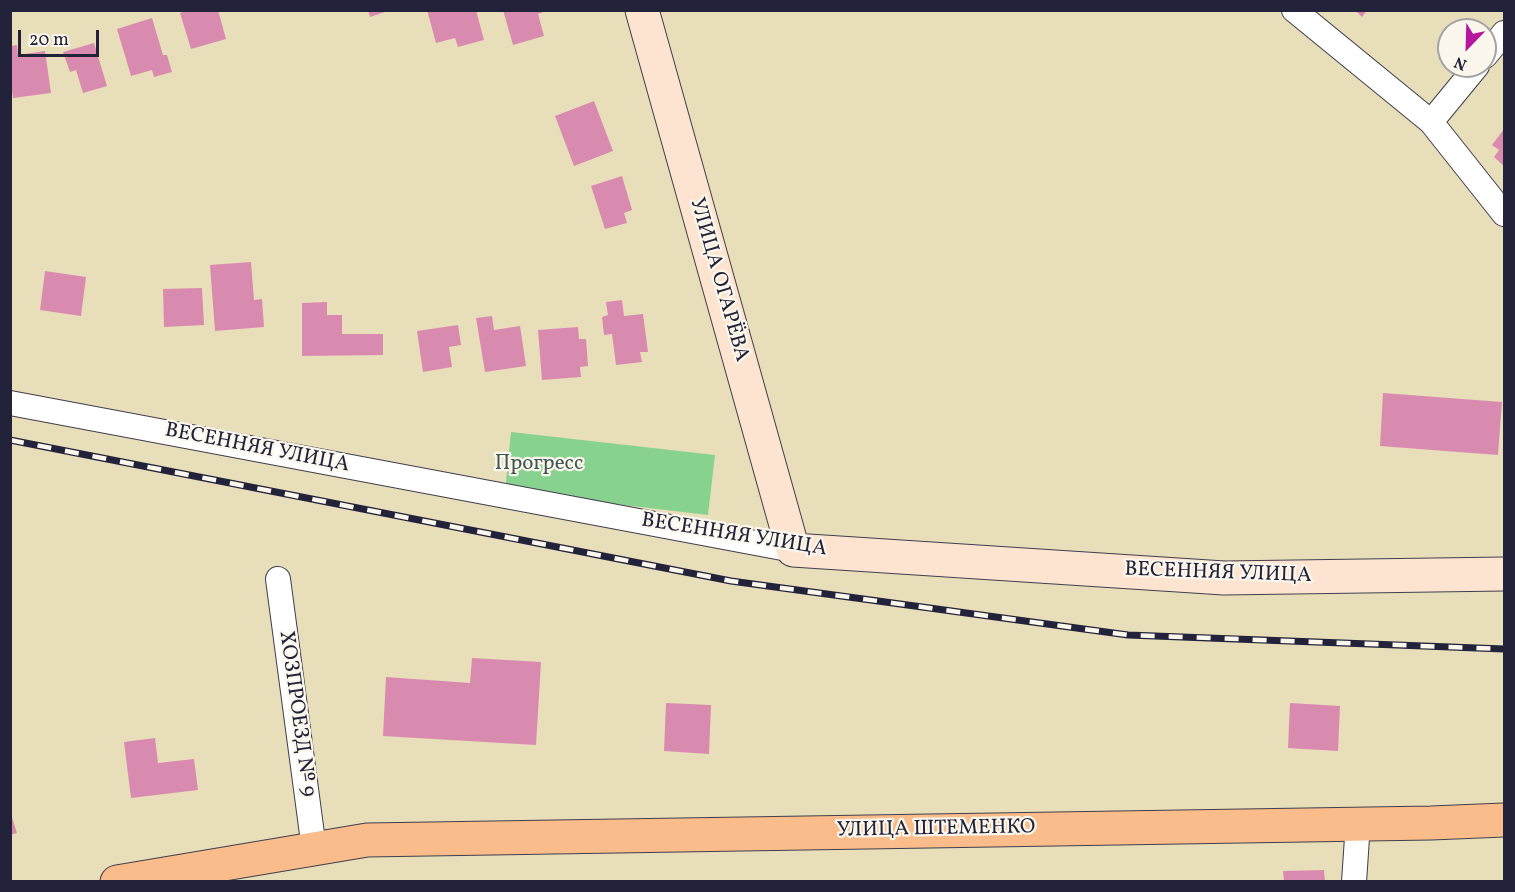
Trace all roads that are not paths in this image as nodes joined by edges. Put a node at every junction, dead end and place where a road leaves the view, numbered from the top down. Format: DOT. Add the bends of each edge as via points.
graph roads {
  1 [pos="642,10"];
  2 [pos="1294,10"];
  3 [pos="1467,78"];
  4 [pos="1431,122"];
  5 [pos="1504,214"];
  6 [pos="10,403"];
  7 [pos="793,550"];
  8 [pos="1504,574"];
  9 [pos="278,579"];
  10 [pos="1504,820"];
  11 [pos="1358,823"];
  12 [pos="314,849"];
  13 [pos="117,882"];
  14 [pos="1354,882"];
  1 -- 7 [label="main road, УЛИЦА ОГАРЁВА"];
  2 -- 4 [label="street"];
  3 -- 4 [label="street"];
  4 -- 5 [label="street"];
  6 -- 7 [label="street, ВЕСЕННЯЯ УЛИЦА"];
  7 -- 8 [label="main road, ВЕСЕННЯЯ УЛИЦА" via="1224,578"];
  9 -- 12 [label="street, ХОЗПРОЕЗД № 9"];
  10 -- 11 [label="main road, УЛИЦА ШТЕМЕНКО"];
  11 -- 12 [label="main road, УЛИЦА ШТЕМЕНКО" via="367,840"];
  11 -- 14 [label="street"];
  12 -- 13 [label="main road, УЛИЦА ШТЕМЕНКО"];
}
